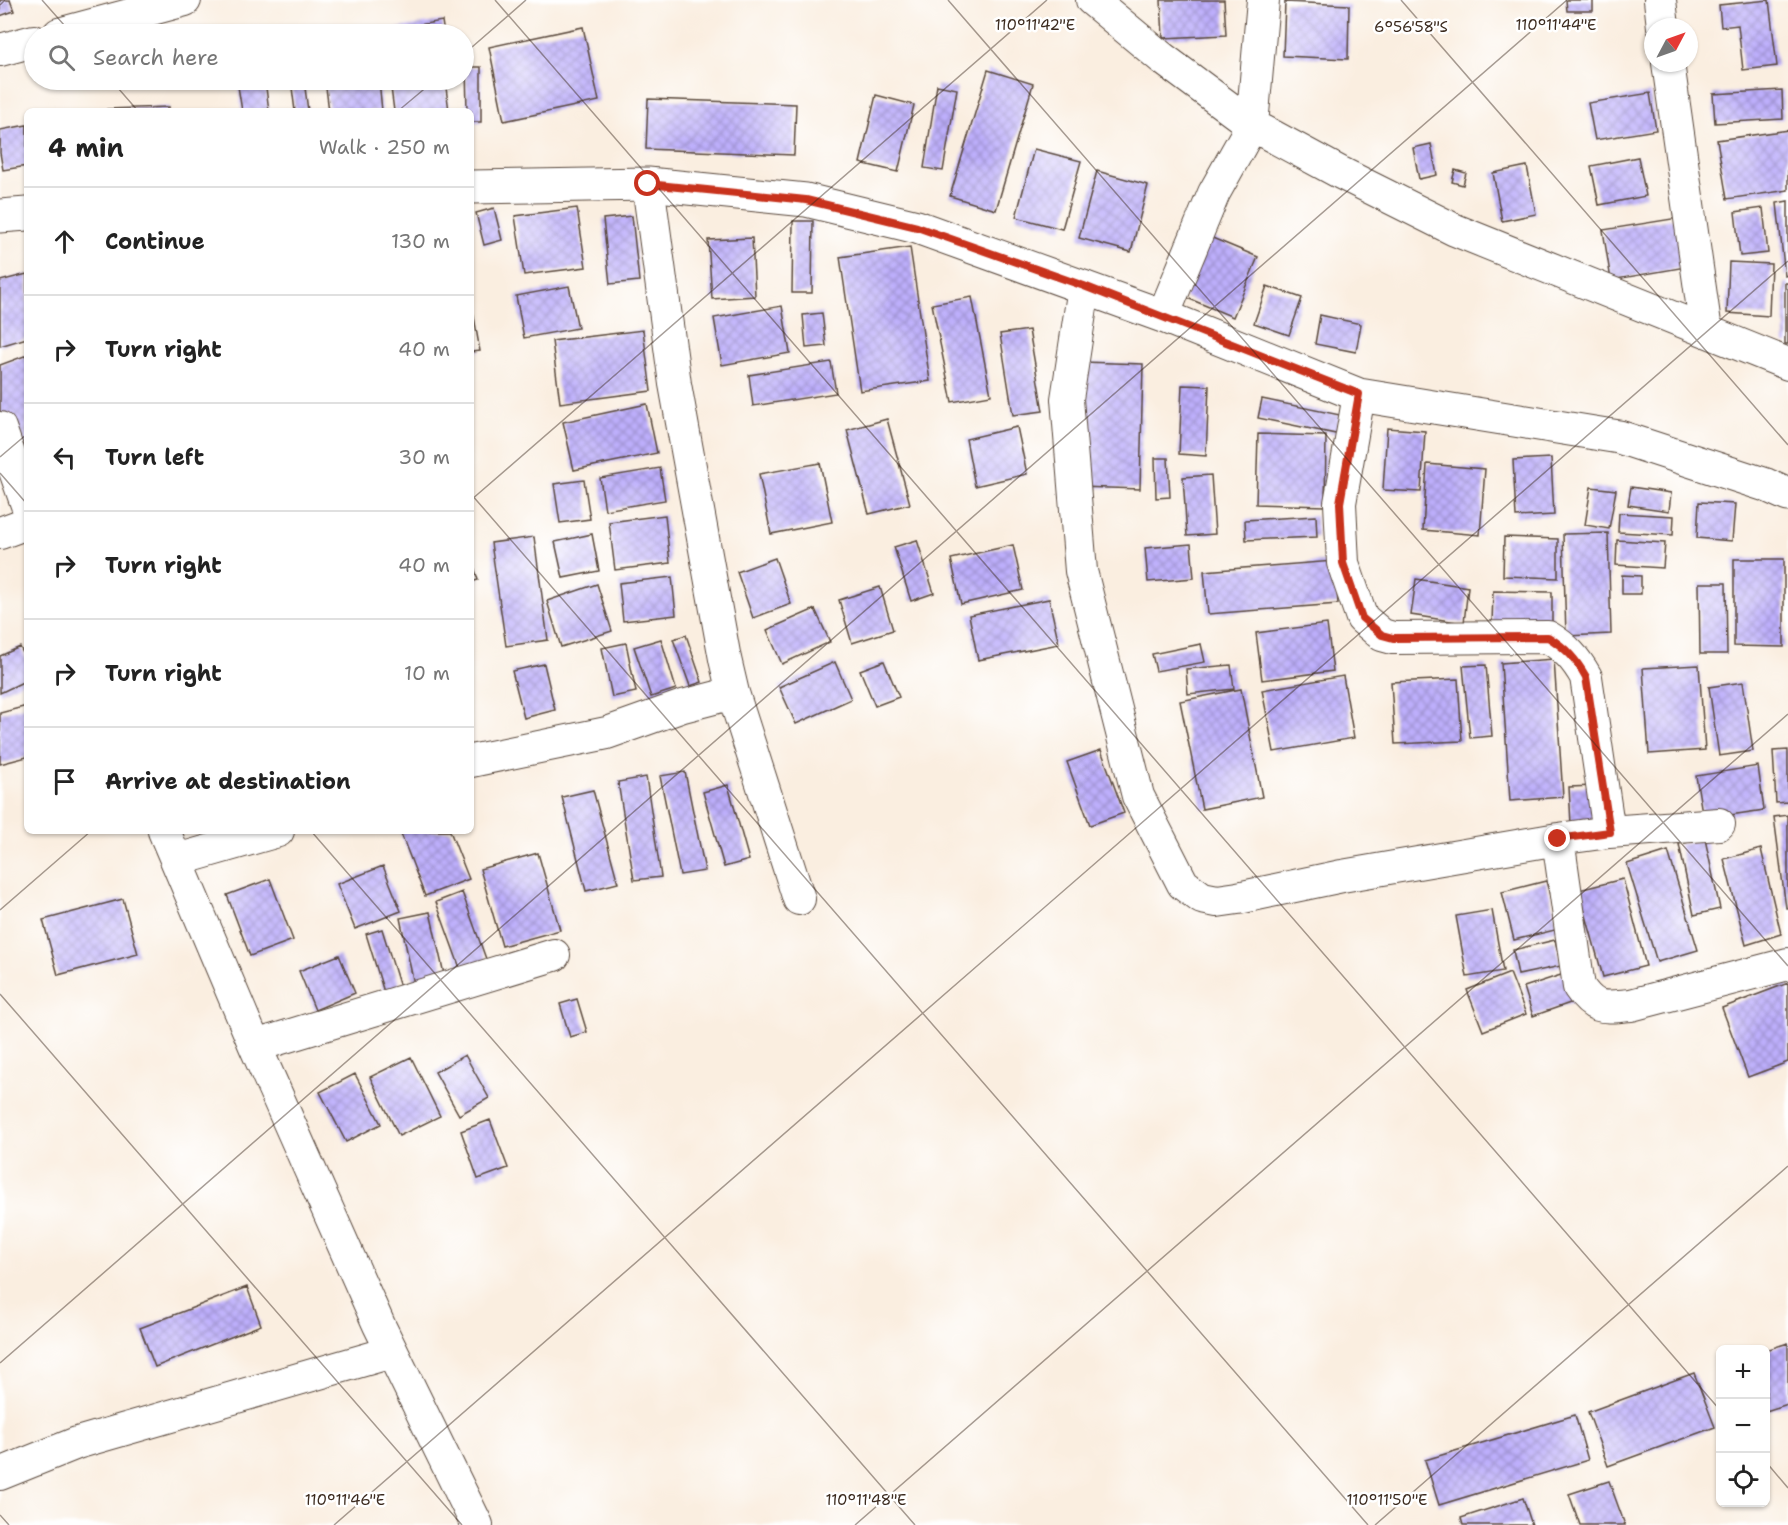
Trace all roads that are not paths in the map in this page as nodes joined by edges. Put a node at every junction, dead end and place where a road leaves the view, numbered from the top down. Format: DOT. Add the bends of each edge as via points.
graph roads {
  1 [pos="185,0"];
  2 [pos="1092,0"];
  3 [pos="1263,0"];
  4 [pos="1660,0"];
  5 [pos="1663,18"];
  6 [pos="96,24"];
  7 [pos="24,44"];
  8 [pos="0,50"];
  9 [pos="1669,72"];
  10 [pos="1246,136"];
  11 [pos="648,184"];
  12 [pos="474,187"];
  13 [pos="24,214"];
  14 [pos="0,216"];
  15 [pos="1084,286"];
  16 [pos="1164,316"];
  17 [pos="1706,332"];
  18 [pos="1788,364"];
  19 [pos="1359,394"];
  20 [pos="0,428"];
  21 [pos="1788,495"];
  22 [pos="24,496"];
  23 [pos="24,524"];
  24 [pos="0,533"];
  25 [pos="733,693"];
  26 [pos="474,760"];
  27 [pos="1719,824"];
  28 [pos="1610,832"];
  29 [pos="165,834"];
  30 [pos="268,834"];
  31 [pos="1558,839"];
  32 [pos="177,860"];
  33 [pos="799,899"];
  34 [pos="554,955"];
  35 [pos="1788,964"];
  36 [pos="255,1046"];
  37 [pos="392,1352"];
  38 [pos="0,1474"];
  39 [pos="477,1525"];
  1 -- 6 [label="street"];
  2 -- 10 [label="street"];
  3 -- 10 [label="street"];
  4 -- 5 [label="street"];
  7 -- 8 [label="street"];
  9 -- 17 [label="street"];
  10 -- 16 [label="street" via="1214,193"];
  10 -- 17 [label="street" via="1339,172 1455,230"];
  11 -- 12 [label="main road"];
  11 -- 15 [label="main road" via="806,200 917,227"];
  11 -- 25 [label="street" via="675,384"];
  13 -- 14 [label="main road"];
  15 -- 16 [label="main road"];
  15 -- 31 [label="street" via="1067,399 1081,572 1138,796 1183,884 1202,898 1217,901"];
  16 -- 19 [label="main road"];
  17 -- 18 [label="street"];
  19 -- 21 [label="main road" via="1619,437"];
  19 -- 28 [label="street" via="1340,503 1343,563 1362,618 1382,635 1393,638 1548,637 1564,647 1586,677"];
  20 -- 22 [label="street"];
  23 -- 24 [label="street"];
  25 -- 26 [label="street" via="607,733"];
  25 -- 33 [label="street"];
  27 -- 28 [label="street"];
  28 -- 31 [label="street"];
  29 -- 32 [label="street"];
  30 -- 32 [label="street"];
  31 -- 35 [label="street" via="1579,987 1593,1004 1630,1005"];
  32 -- 36 [label="street"];
  34 -- 36 [label="street"];
  36 -- 37 [label="street"];
  37 -- 38 [label="street" via="77,1443"];
  37 -- 39 [label="street"];
}
